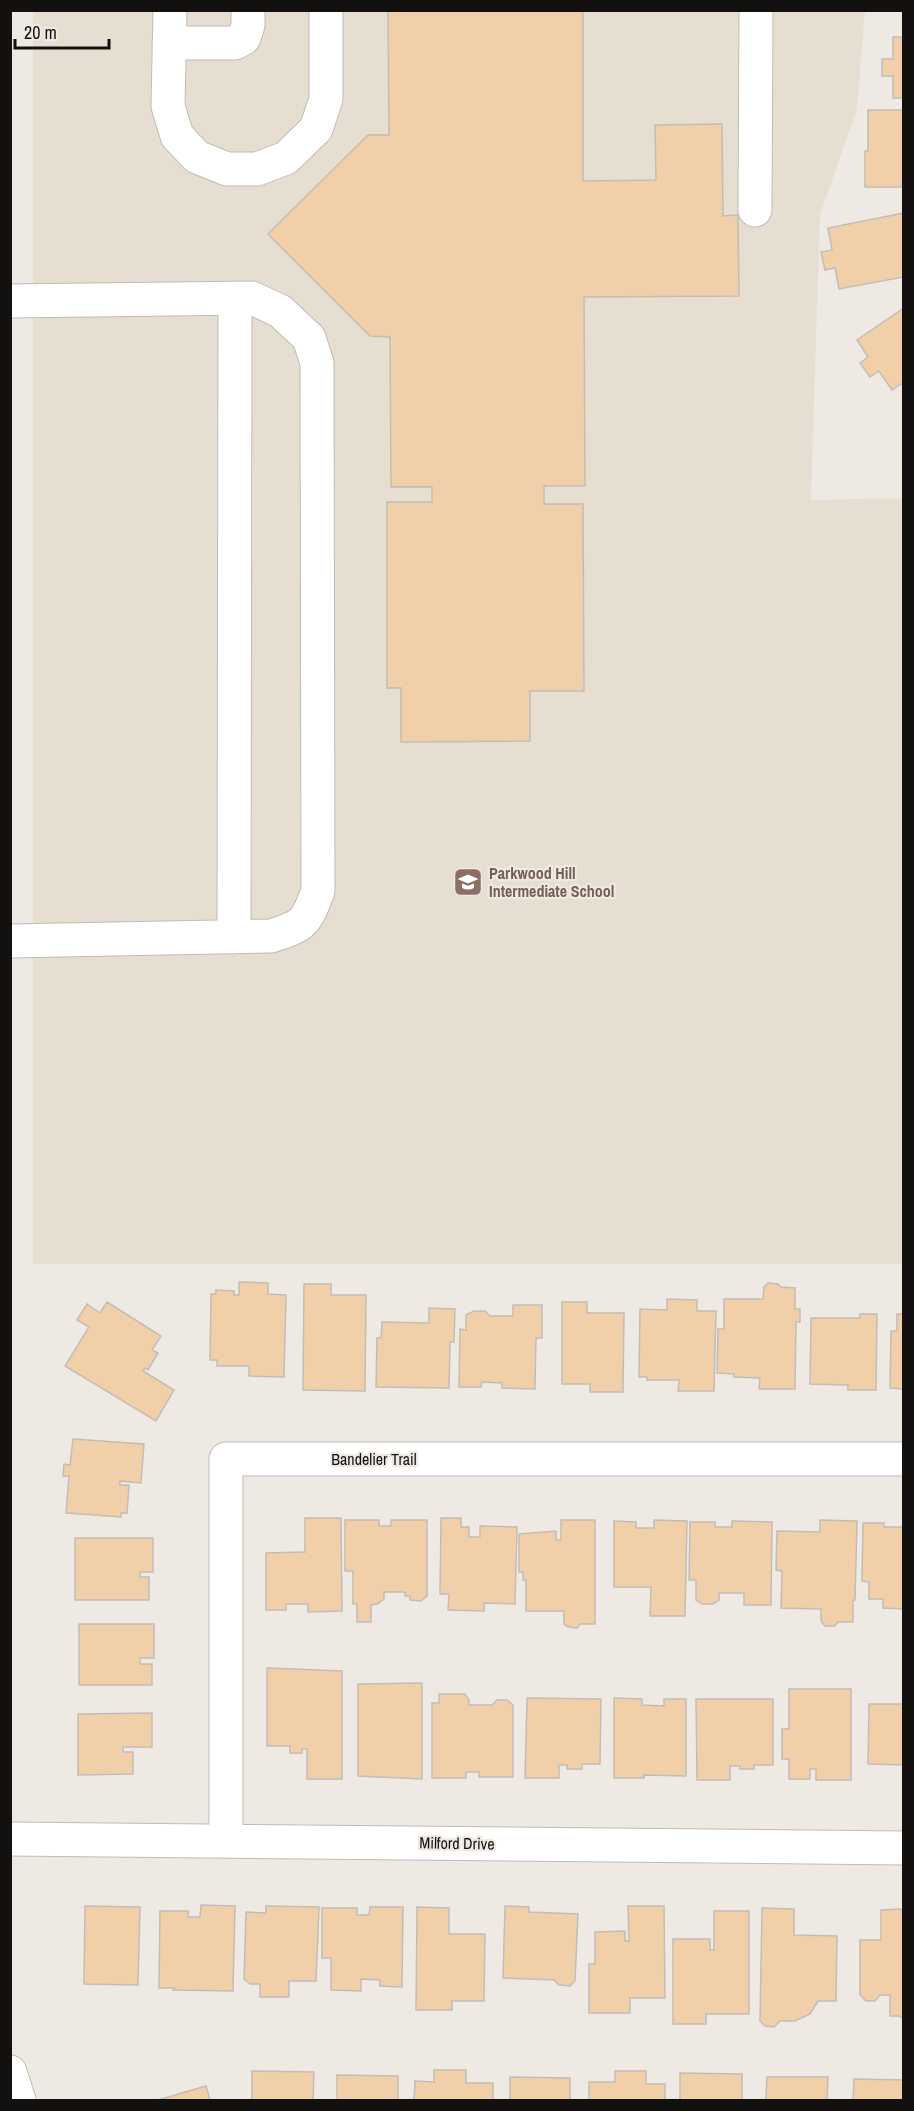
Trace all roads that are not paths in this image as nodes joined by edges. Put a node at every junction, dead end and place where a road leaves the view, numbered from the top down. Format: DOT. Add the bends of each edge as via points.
graph roads {
  1 [pos="170,10"];
  2 [pos="248,10"];
  3 [pos="326,10"];
  4 [pos="756,10"];
  5 [pos="169,43"];
  6 [pos="755,210"];
  7 [pos="235,298"];
  8 [pos="10,301"];
  9 [pos="234,937"];
  10 [pos="10,941"];
  11 [pos="903,1459"];
  12 [pos="10,1839"];
  13 [pos="226,1841"];
  14 [pos="903,1848"];
  15 [pos="10,2072"];
  16 [pos="20,2100"];
  1 -- 5 [label="street"];
  2 -- 5 [label="street" via="244,38 235,43"];
  3 -- 5 [label="street" via="326,99 316,129 286,159 257,169 227,169 197,158 177,136 168,106"];
  4 -- 6 [label="street"];
  7 -- 8 [label="street"];
  7 -- 9 [label="street"];
  7 -- 9 [label="street" via="252,298 280,311 309,338 317,363 318,891 298,928 271,936"];
  9 -- 10 [label="street"];
  11 -- 13 [label="street, Bandelier Trail" via="226,1459"];
  12 -- 13 [label="street, Milford Drive"];
  13 -- 14 [label="street, Milford Drive"];
  15 -- 16 [label="street"];
}
